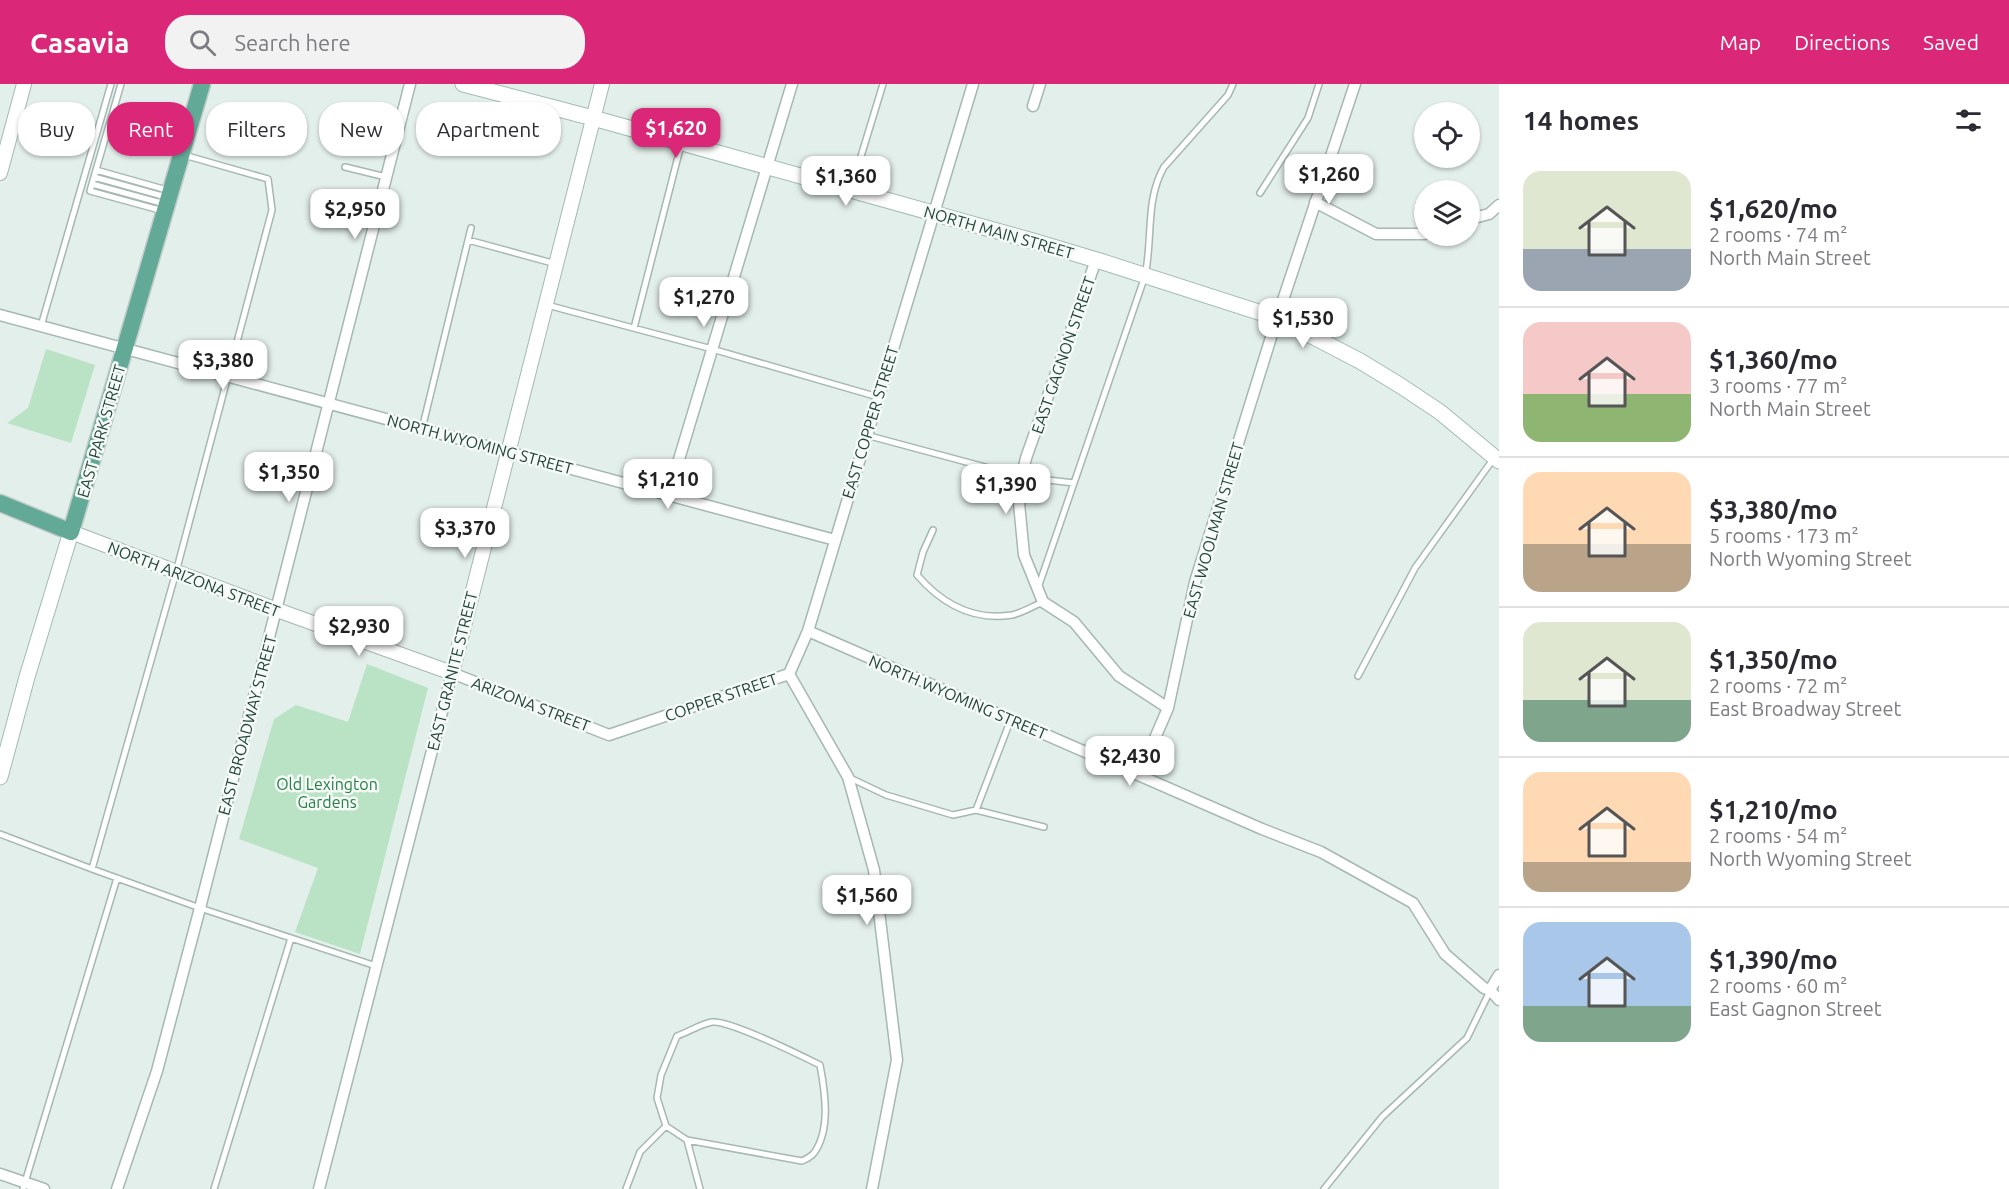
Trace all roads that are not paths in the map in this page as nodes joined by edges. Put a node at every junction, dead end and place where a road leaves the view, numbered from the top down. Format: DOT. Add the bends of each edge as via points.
graph roads {
  1 [pos="24,84"];
  2 [pos="111,84"];
  3 [pos="121,84"];
  4 [pos="202,84"];
  5 [pos="410,84"];
  6 [pos="463,84"];
  7 [pos="602,84"];
  8 [pos="792,84"];
  9 [pos="883,84"];
  10 [pos="973,84"];
  11 [pos="1040,84"];
  12 [pos="1233,84"];
  13 [pos="1319,84"];
  14 [pos="1355,84"];
  15 [pos="1033,106"];
  16 [pos="194,112"];
  17 [pos="593,118"];
  18 [pos="682,143"];
  19 [pos="181,156"];
  20 [pos="189,156"];
  21 [pos="345,167"];
  22 [pos="768,168"];
  23 [pos="96,170"];
  24 [pos="0,173"];
  25 [pos="94,177"];
  26 [pos="386,177"];
  27 [pos="850,191"];
  28 [pos="1260,194"];
  29 [pos="168,201"];
  30 [pos="1315,202"];
  31 [pos="1499,205"];
  32 [pos="933,214"];
  33 [pos="1480,216"];
  34 [pos="471,228"];
  35 [pos="1414,234"];
  36 [pos="468,240"];
  37 [pos="1096,260"];
  38 [pos="556,264"];
  39 [pos="1145,276"];
  40 [pos="546,304"];
  41 [pos="0,315"];
  42 [pos="1277,318"];
  43 [pos="41,326"];
  44 [pos="634,328"];
  45 [pos="712,349"];
  46 [pos="124,350"];
  47 [pos="227,377"];
  48 [pos="878,397"];
  49 [pos="329,404"];
  50 [pos="423,429"];
  51 [pos="866,435"];
  52 [pos="509,452"];
  53 [pos="1497,459"];
  54 [pos="1022,477"];
  55 [pos="1074,483"];
  56 [pos="668,496"];
  57 [pos="0,503"];
  58 [pos="933,530"];
  59 [pos="71,532"];
  60 [pos="835,540"];
  61 [pos="176,572"];
  62 [pos="1038,589"];
  63 [pos="1043,602"];
  64 [pos="277,610"];
  65 [pos="808,631"];
  66 [pos="452,674"];
  67 [pos="789,674"];
  68 [pos="1358,676"];
  69 [pos="1168,708"];
  70 [pos="1011,719"];
  71 [pos="609,735"];
  72 [pos="1139,775"];
  73 [pos="0,777"];
  74 [pos="848,777"];
  75 [pos="976,810"];
  76 [pos="1044,827"];
  77 [pos="0,834"];
  78 [pos="92,869"];
  79 [pos="117,878"];
  80 [pos="200,908"];
  81 [pos="291,938"];
  82 [pos="376,966"];
  83 [pos="1499,975"];
  84 [pos="1490,990"];
  85 [pos="1499,1000"];
  86 [pos="666,1126"];
  87 [pos="687,1140"];
  88 [pos="0,1174"];
  89 [pos="24,1186"];
  90 [pos="44,1189"];
  91 [pos="117,1189"];
  92 [pos="214,1189"];
  93 [pos="319,1189"];
  94 [pos="626,1189"];
  95 [pos="700,1189"];
  96 [pos="872,1189"];
  97 [pos="1324,1189"];
  1 -- 24 [label="street"];
  2 -- 43 [label="lane"];
  3 -- 23 [label="lane"];
  4 -- 16 [label="main road, EAST PARK STREET"];
  5 -- 26 [label="street, EAST BROADWAY STREET"];
  6 -- 17 [label="main road, NORTH MAIN STREET"];
  7 -- 17 [label="street, EAST GRANITE STREET"];
  8 -- 22 [label="street"];
  9 -- 27 [label="lane"];
  10 -- 32 [label="street, EAST COPPER STREET"];
  11 -- 15 [label="street"];
  12 -- 39 [label="lane" via="1158,178 1151,207"];
  13 -- 28 [label="lane" via="1308,118"];
  14 -- 30 [label="street, EAST WOOLMAN STREET"];
  17 -- 18 [label="main road, NORTH MAIN STREET"];
  17 -- 38 [label="street, EAST GRANITE STREET"];
  18 -- 22 [label="main road, NORTH MAIN STREET"];
  18 -- 44 [label="lane"];
  19 -- 29 [label="main road, EAST PARK STREET"];
  20 -- 47 [label="lane" via="268,179 272,210"];
  21 -- 26 [label="lane"];
  22 -- 27 [label="main road, NORTH MAIN STREET"];
  22 -- 45 [label="street"];
  23 -- 25 [label="lane"];
  23 -- 29 [label="lane"];
  25 -- 29 [label="lane"];
  25 -- 29 [label="lane" via="92,184"];
  26 -- 49 [label="street, EAST BROADWAY STREET"];
  27 -- 32 [label="main road, NORTH MAIN STREET"];
  29 -- 46 [label="main road, EAST PARK STREET"];
  30 -- 35 [label="street" via="1376,234"];
  30 -- 42 [label="street, EAST WOOLMAN STREET"];
  31 -- 33 [label="street"];
  32 -- 37 [label="main road, NORTH MAIN STREET"];
  32 -- 48 [label="street, EAST COPPER STREET"];
  34 -- 36 [label="lane"];
  36 -- 38 [label="lane"];
  36 -- 50 [label="lane"];
  37 -- 39 [label="main road, NORTH MAIN STREET"];
  37 -- 54 [label="street, EAST GAGNON STREET"];
  38 -- 40 [label="street, EAST GRANITE STREET"];
  39 -- 42 [label="main road, NORTH MAIN STREET"];
  39 -- 55 [label="lane"];
  40 -- 44 [label="lane"];
  40 -- 52 [label="street, EAST GRANITE STREET"];
  41 -- 43 [label="street, NORTH WYOMING STREET"];
  42 -- 53 [label="main road, NORTH MAIN STREET" via="1401,386"];
  42 -- 69 [label="street, EAST WOOLMAN STREET" via="1195,582"];
  43 -- 46 [label="street, NORTH WYOMING STREET"];
  44 -- 45 [label="lane"];
  45 -- 48 [label="lane"];
  45 -- 56 [label="street"];
  46 -- 47 [label="street, NORTH WYOMING STREET"];
  46 -- 59 [label="main road, EAST PARK STREET"];
  47 -- 49 [label="street, NORTH WYOMING STREET"];
  47 -- 61 [label="lane"];
  48 -- 51 [label="street, EAST COPPER STREET"];
  49 -- 50 [label="street, NORTH WYOMING STREET"];
  49 -- 64 [label="street, EAST BROADWAY STREET"];
  50 -- 52 [label="street, NORTH WYOMING STREET"];
  51 -- 54 [label="lane"];
  51 -- 60 [label="street, EAST COPPER STREET"];
  52 -- 56 [label="street, NORTH WYOMING STREET"];
  52 -- 66 [label="street, EAST GRANITE STREET"];
  53 -- 68 [label="lane" via="1415,568"];
  54 -- 55 [label="lane"];
  54 -- 62 [label="street, EAST GAGNON STREET" via="1018,493 1024,555"];
  55 -- 62 [label="lane"];
  56 -- 60 [label="street, NORTH WYOMING STREET"];
  57 -- 59 [label="main road"];
  58 -- 63 [label="lane" via="917,574 950,604 978,616 1014,615"];
  59 -- 61 [label="street, NORTH ARIZONA STREET"];
  59 -- 73 [label="main road, EAST PARK STREET"];
  60 -- 65 [label="street, EAST COPPER STREET"];
  61 -- 64 [label="street, NORTH ARIZONA STREET"];
  61 -- 78 [label="lane"];
  62 -- 63 [label="street, EAST GAGNON STREET"];
  63 -- 69 [label="street" via="1074,622 1119,676"];
  64 -- 66 [label="street, NORTH ARIZONA STREET"];
  64 -- 80 [label="street, EAST BROADWAY STREET"];
  65 -- 67 [label="street, COPPER STREET"];
  65 -- 70 [label="street, NORTH WYOMING STREET"];
  66 -- 71 [label="street, ARIZONA STREET"];
  66 -- 82 [label="street, EAST GRANITE STREET"];
  67 -- 71 [label="street, COPPER STREET"];
  67 -- 74 [label="street"];
  69 -- 72 [label="street, EAST WOOLMAN STREET"];
  70 -- 72 [label="street, NORTH WYOMING STREET"];
  70 -- 75 [label="lane"];
  72 -- 84 [label="street, NORTH WYOMING STREET" via="1321,852 1413,903 1446,954"];
  74 -- 75 [label="lane" via="886,795 952,815"];
  74 -- 96 [label="street" via="874,870 897,1060"];
  75 -- 76 [label="lane"];
  77 -- 78 [label="lane"];
  78 -- 79 [label="lane"];
  79 -- 80 [label="lane"];
  79 -- 89 [label="lane"];
  80 -- 81 [label="lane"];
  80 -- 91 [label="street, EAST BROADWAY STREET" via="157,1071"];
  81 -- 82 [label="lane"];
  81 -- 92 [label="lane"];
  82 -- 93 [label="street, EAST GRANITE STREET"];
  83 -- 84 [label="street"];
  84 -- 85 [label="street, NORTH WYOMING STREET"];
  84 -- 97 [label="lane" via="1467,1038 1382,1117"];
  86 -- 87 [label="lane"];
  86 -- 87 [label="lane" via="657,1098 661,1075 677,1036 713,1022 789,1049 820,1065 825,1127 813,1155 802,1161"];
  86 -- 94 [label="lane" via="640,1152"];
  87 -- 95 [label="lane"];
  88 -- 89 [label="street"];
  89 -- 90 [label="street"];
}
